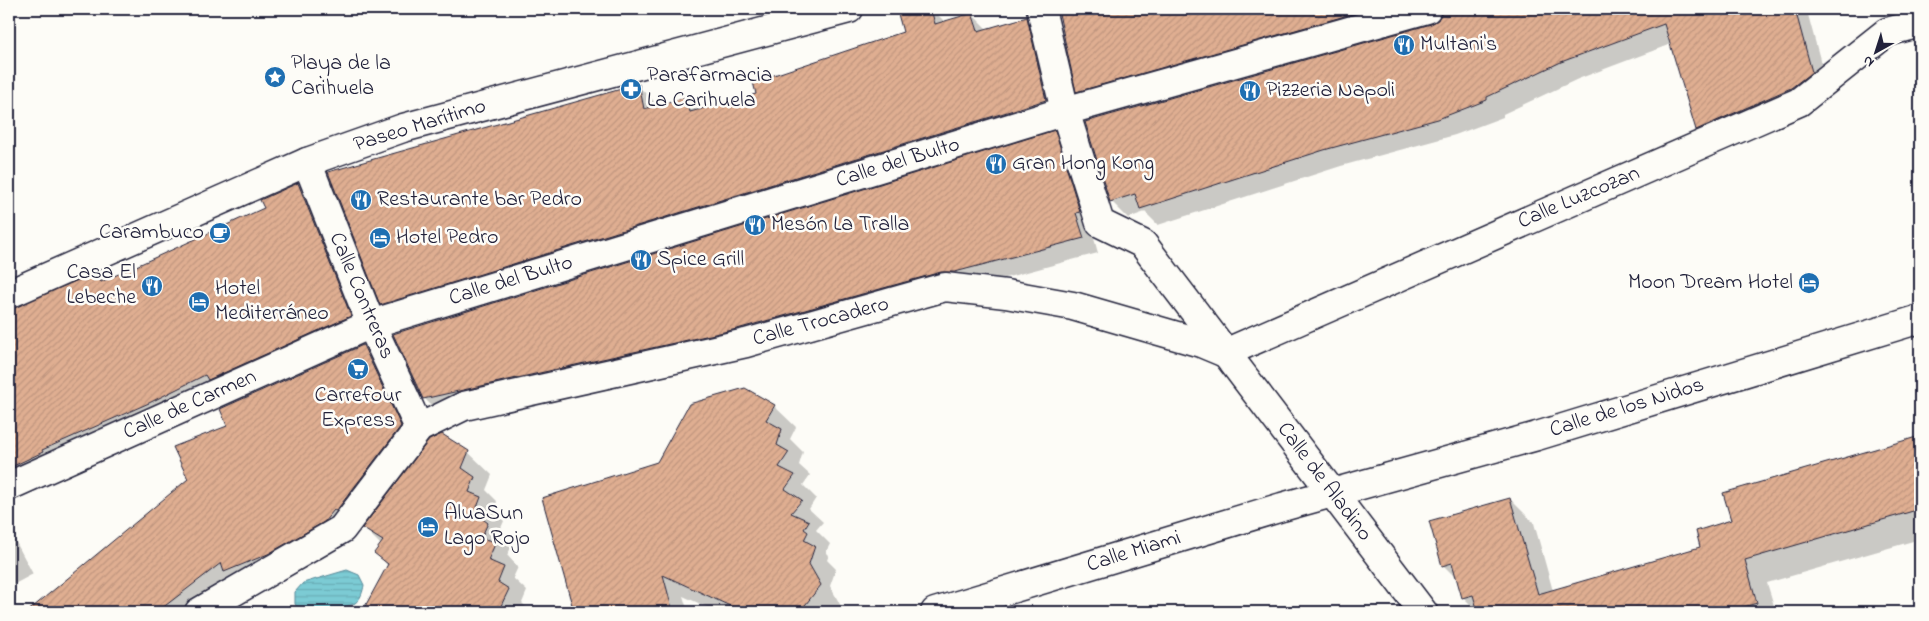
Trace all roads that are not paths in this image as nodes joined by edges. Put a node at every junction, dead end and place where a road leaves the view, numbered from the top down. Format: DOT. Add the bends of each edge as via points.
graph roads {
  1 [pos="849,9"];
  2 [pos="1041,9"];
  3 [pos="1427,9"];
  4 [pos="1920,23"];
  5 [pos="1065,111"];
  6 [pos="307,162"];
  7 [pos="9,294"];
  8 [pos="1920,319"];
  9 [pos="371,324"];
  10 [pos="1225,353"];
  11 [pos="418,428"];
  12 [pos="9,486"];
  13 [pos="1333,493"];
  14 [pos="199,612"];
  15 [pos="935,612"];
  16 [pos="1423,612"];
  1 -- 6 [label="street, Paseo Marítimo" via="403,128"];
  2 -- 5 [label="street, Calle de Aladino"];
  3 -- 5 [label="street, Calle del Bulto"];
  4 -- 10 [label="street, Calle Luzcozan" via="1887,32 1799,102"];
  5 -- 9 [label="street, Calle del Bulto"];
  5 -- 10 [label="street, Calle de Aladino" via="1100,223 1143,244"];
  6 -- 7 [label="street, Paseo Marítimo"];
  6 -- 9 [label="street, Calle Contreras"];
  8 -- 13 [label="street, Calle de los Nidos" via="1537,436"];
  9 -- 11 [label="street, Calle Contreras"];
  9 -- 12 [label="street, Calle de Carmen"];
  10 -- 11 [label="street, Calle Trocadero" via="1073,306 945,287 746,342 464,406"];
  10 -- 13 [label="street, Calle de Aladino"];
  11 -- 14 [label="street" via="342,529"];
  13 -- 15 [label="street, Calle Miami"];
  13 -- 16 [label="street, Calle de Aladino"];
}
